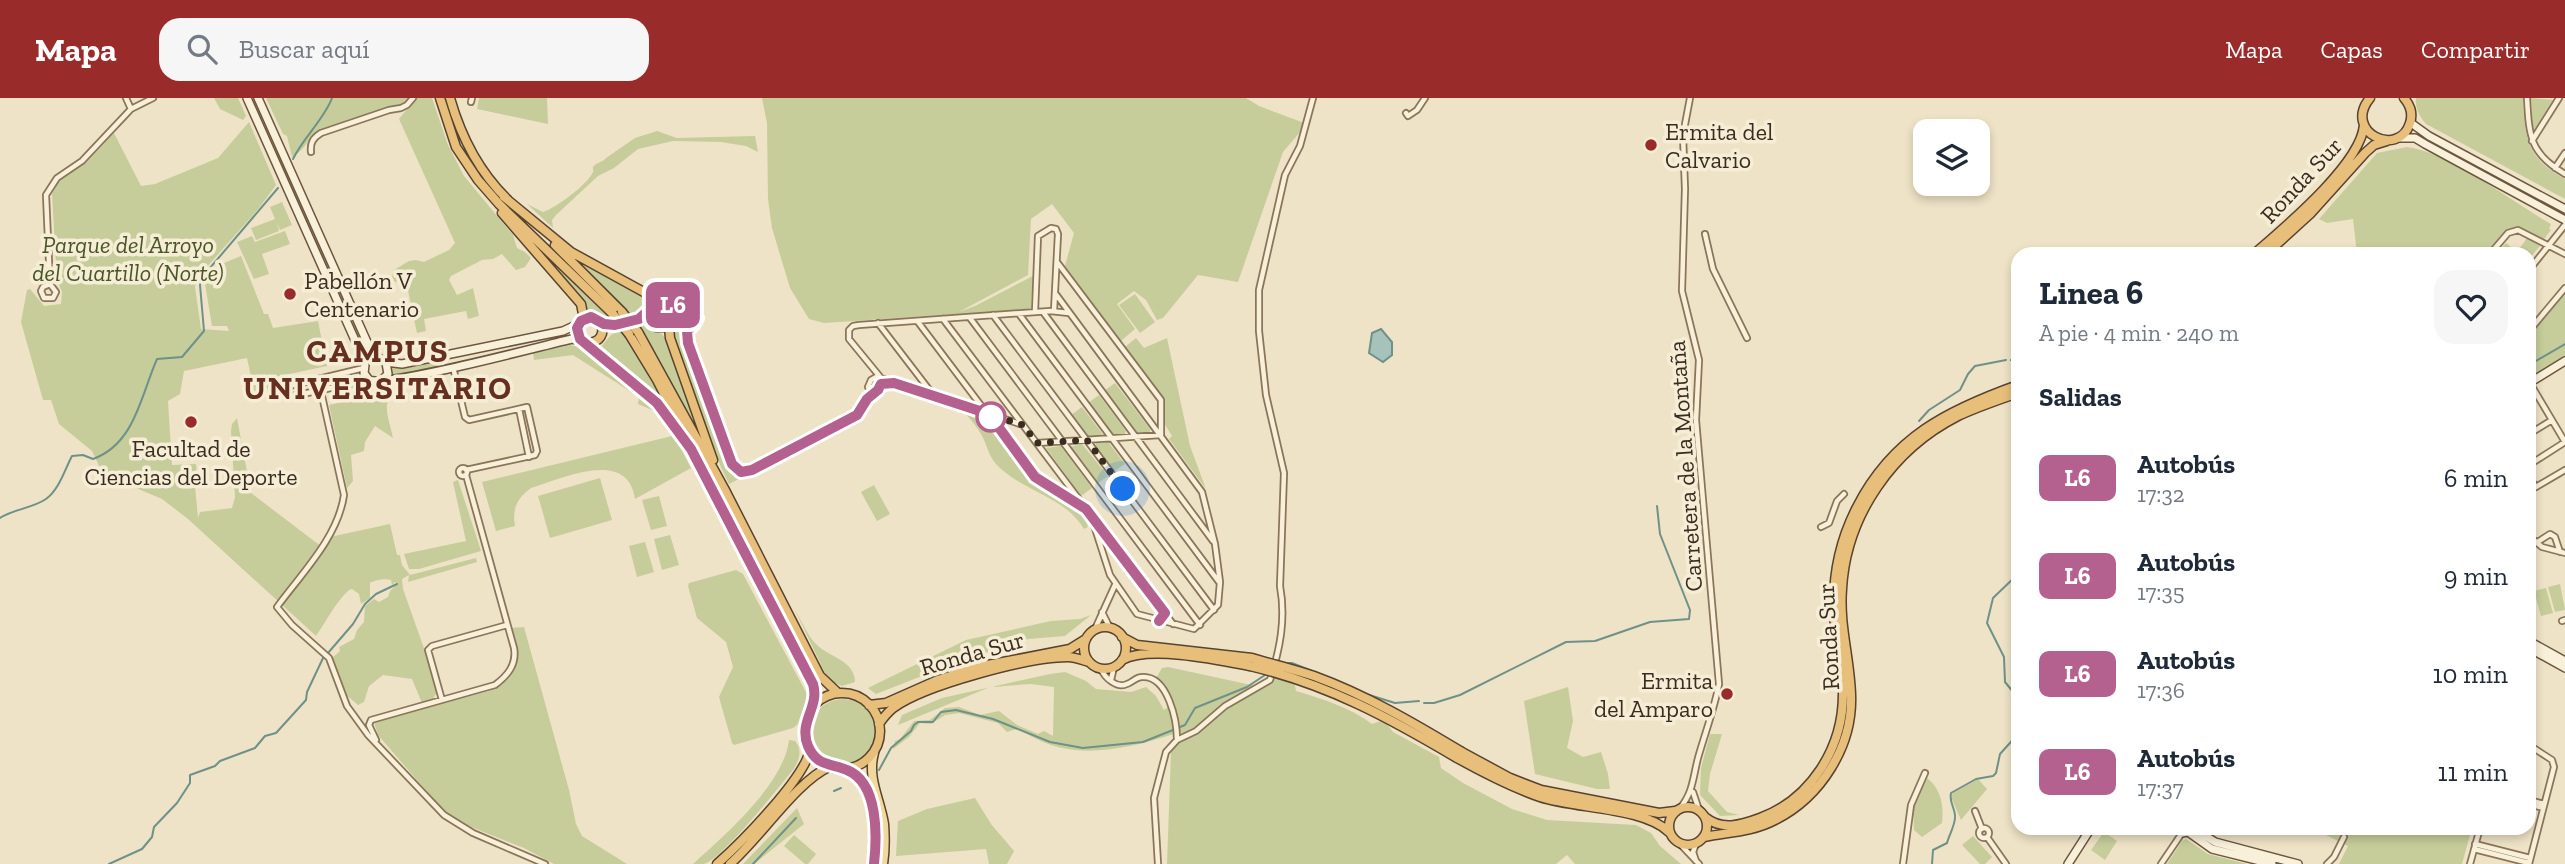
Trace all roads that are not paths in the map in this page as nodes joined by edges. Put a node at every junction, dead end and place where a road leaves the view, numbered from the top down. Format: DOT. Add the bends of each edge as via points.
graph roads {
  1 [pos="125,98"];
  2 [pos="153,98"];
  3 [pos="247,98"];
  4 [pos="258,98"];
  5 [pos="413,98"];
  6 [pos="450,98"];
  7 [pos="1313,98"];
  8 [pos="1424,98"];
  9 [pos="1690,98"];
  10 [pos="2370,98"];
  11 [pos="2404,98"];
  12 [pos="2527,98"];
  13 [pos="2559,98"];
  14 [pos="439,100"];
  15 [pos="2410,102"];
  16 [pos="131,109"];
  17 [pos="1406,113"];
  18 [pos="2411,122"];
  19 [pos="2364,125"];
  20 [pos="2399,138"];
  21 [pos="2387,141"];
  22 [pos="2532,141"];
  23 [pos="279,145"];
  24 [pos="269,149"];
  25 [pos="311,152"];
  26 [pos="2565,153"];
  27 [pos="2555,169"];
  28 [pos="2565,174"];
  29 [pos="478,180"];
  30 [pos="504,197"];
  31 [pos="2565,209"];
  32 [pos="2565,223"];
  33 [pos="1705,234"];
  34 [pos="2549,245"];
  35 [pos="2262,247"];
  36 [pos="2274,247"];
  37 [pos="2496,247"];
  38 [pos="2565,254"];
  39 [pos="2536,261"];
  40 [pos="1057,262"];
  41 [pos="50,285"];
  42 [pos="2565,288"];
  43 [pos="1055,293"];
  44 [pos="667,304"];
  45 [pos="681,307"];
  46 [pos="650,309"];
  47 [pos="1052,311"];
  48 [pos="1035,312"];
  49 [pos="1042,312"];
  50 [pos="618,313"];
  51 [pos="1070,313"];
  52 [pos="1019,314"];
  53 [pos="993,315"];
  54 [pos="1001,315"];
  55 [pos="969,317"];
  56 [pos="952,318"];
  57 [pos="639,319"];
  58 [pos="943,319"];
  59 [pos="1047,319"];
  60 [pos="672,320"];
  61 [pos="917,321"];
  62 [pos="581,322"];
  63 [pos="600,322"];
  64 [pos="878,323"];
  65 [pos="999,323"];
  66 [pos="2536,323"];
  67 [pos="615,325"];
  68 [pos="654,325"];
  69 [pos="952,331"];
  70 [pos="634,333"];
  71 [pos="603,334"];
  72 [pos="1747,338"];
  73 [pos="585,342"];
  74 [pos="382,360"];
  75 [pos="2565,361"];
  76 [pos="453,366"];
  77 [pos="364,367"];
  78 [pos="325,379"];
  79 [pos="878,379"];
  80 [pos="2536,379"];
  81 [pos="369,380"];
  82 [pos="380,381"];
  83 [pos="869,388"];
  84 [pos="2011,388"];
  85 [pos="321,390"];
  86 [pos="874,393"];
  87 [pos="2536,394"];
  88 [pos="934,396"];
  89 [pos="2011,396"];
  90 [pos="867,399"];
  91 [pos="978,399"];
  92 [pos="519,409"];
  93 [pos="973,409"];
  94 [pos="1014,413"];
  95 [pos="989,414"];
  96 [pos="1007,420"];
  97 [pos="2552,420"];
  98 [pos="1023,425"];
  99 [pos="2536,429"];
  100 [pos="1161,435"];
  101 [pos="1135,437"];
  102 [pos="1110,438"];
  103 [pos="1087,440"];
  104 [pos="1062,441"];
  105 [pos="2565,442"];
  106 [pos="1037,443"];
  107 [pos="691,449"];
  108 [pos="529,457"];
  109 [pos="2536,461"];
  110 [pos="2565,470"];
  111 [pos="2536,488"];
  112 [pos="1072,491"];
  113 [pos="726,492"];
  114 [pos="1844,494"];
  115 [pos="1067,497"];
  116 [pos="1088,511"];
  117 [pos="1209,518"];
  118 [pos="1199,523"];
  119 [pos="1821,527"];
  120 [pos="1097,536"];
  121 [pos="1106,536"];
  122 [pos="2536,543"];
  123 [pos="1215,544"];
  124 [pos="1116,548"];
  125 [pos="1102,552"];
  126 [pos="2563,553"];
  127 [pos="1218,564"];
  128 [pos="1208,568"];
  129 [pos="1220,582"];
  130 [pos="1115,585"];
  131 [pos="1214,610"];
  132 [pos="1102,611"];
  133 [pos="1165,613"];
  134 [pos="1159,621"];
  135 [pos="507,625"];
  136 [pos="1174,625"];
  137 [pos="1200,625"];
  138 [pos="1110,628"];
  139 [pos="1095,629"];
  140 [pos="1122,637"];
  141 [pos="1086,639"];
  142 [pos="2536,646"];
  143 [pos="2536,652"];
  144 [pos="1122,660"];
  145 [pos="1089,662"];
  146 [pos="1251,662"];
  147 [pos="2565,666"];
  148 [pos="1114,667"];
  149 [pos="1101,669"];
  150 [pos="1111,681"];
  151 [pos="838,693"];
  152 [pos="442,700"];
  153 [pos="869,705"];
  154 [pos="813,706"];
  155 [pos="879,724"];
  156 [pos="1177,740"];
  157 [pos="380,747"];
  158 [pos="810,750"];
  159 [pos="2536,750"];
  160 [pos="873,753"];
  161 [pos="1459,755"];
  162 [pos="829,766"];
  163 [pos="846,769"];
  164 [pos="1924,773"];
  165 [pos="1692,787"];
  166 [pos="2536,804"];
  167 [pos="2544,806"];
  168 [pos="1677,810"];
  169 [pos="1975,811"];
  170 [pos="1702,814"];
  171 [pos="1669,832"];
  172 [pos="2087,835"];
  173 [pos="2180,835"];
  174 [pos="2192,835"];
  175 [pos="2198,835"];
  176 [pos="2478,835"];
  177 [pos="1703,837"];
  178 [pos="2344,838"];
  179 [pos="1680,844"];
  180 [pos="1696,844"];
  181 [pos="2475,847"];
  182 [pos="2334,857"];
  183 [pos="2529,862"];
  184 [pos="1698,863"];
  185 [pos="2002,863"];
  186 [pos="545,864"];
  187 [pos="717,864"];
  188 [pos="730,864"];
  189 [pos="874,864"];
  190 [pos="883,864"];
  191 [pos="1158,864"];
  192 [pos="1903,864"];
  193 [pos="2068,864"];
  194 [pos="2161,864"];
  195 [pos="2272,864"];
  196 [pos="2298,864"];
  197 [pos="2327,864"];
  198 [pos="2333,864"];
  199 [pos="2470,864"];
  1 -- 16 [label="street"];
  2 -- 16 [label="street"];
  3 -- 24 [label="main road"];
  4 -- 23 [label="main road"];
  5 -- 25 [label="street" via="401,108 321,133 314,137"];
  6 -- 30 [label="highway" via="463,137"];
  7 -- 156 [label="street" via="1300,146 1285,175 1258,299 1266,395 1284,472 1278,656 1270,680 1225,706 1196,732"];
  8 -- 17 [label="street" via="1413,114"];
  9 -- 165 [label="street, Carretera de la Montaña" via="1683,135 1682,291 1699,360 1696,420 1719,684"];
  10 -- 19 [label="highway, Ronda Sur" via="2363,110"];
  11 -- 15 [label="highway"];
  12 -- 22 [label="street"];
  13 -- 22 [label="street"];
  14 -- 29 [label="highway" via="456,147"];
  15 -- 18 [label="highway"];
  16 -- 41 [label="street" via="82,161 50,186 46,195"];
  18 -- 20 [label="highway"];
  18 -- 31 [label="main road"];
  19 -- 21 [label="highway" via="2373,136"];
  19 -- 35 [label="highway, Ronda Sur" via="2353,156"];
  20 -- 21 [label="highway, Ronda Sur"];
  20 -- 32 [label="main road" via="2415,138"];
  21 -- 36 [label="highway, Ronda Sur" via="2365,153"];
  22 -- 27 [label="street"];
  23 -- 24 [label="street"];
  23 -- 74 [label="main road" via="368,342"];
  24 -- 77 [label="main road"];
  26 -- 27 [label="street"];
  27 -- 28 [label="street"];
  29 -- 50 [label="highway"];
  29 -- 62 [label="highway" via="581,304"];
  30 -- 44 [label="highway" via="571,252"];
  30 -- 50 [label="highway"];
  32 -- 34 [label="street"];
  33 -- 72 [label="street" via="1713,269"];
  34 -- 37 [label="street" via="2512,230"];
  34 -- 38 [label="street"];
  34 -- 39 [label="street"];
  40 -- 43 [label="street"];
  40 -- 48 [label="street" via="1058,234 1051,228 1038,236"];
  40 -- 100 [label="street" via="1161,400"];
  42 -- 66 [label="street"];
  43 -- 47 [label="street"];
  43 -- 51 [label="street"];
  44 -- 45 [label="street"];
  44 -- 46 [label="highway" via="656,303"];
  44 -- 60 [label="highway"];
  45 -- 60 [label="street"];
  45 -- 90 [label="street" via="696,313 696,322 687,331 688,343 732,464 739,471 752,470 857,415"];
  46 -- 57 [label="highway"];
  46 -- 68 [label="highway"];
  47 -- 49 [label="street"];
  47 -- 51 [label="street"];
  47 -- 59 [label="street"];
  48 -- 49 [label="street"];
  48 -- 52 [label="street"];
  49 -- 59 [label="street"];
  50 -- 70 [label="highway, bridge"];
  51 -- 100 [label="street"];
  52 -- 54 [label="street"];
  52 -- 102 [label="street"];
  53 -- 54 [label="street"];
  53 -- 55 [label="street"];
  53 -- 65 [label="street"];
  54 -- 65 [label="street"];
  55 -- 56 [label="street"];
  55 -- 104 [label="street"];
  56 -- 58 [label="street"];
  56 -- 69 [label="street"];
  57 -- 67 [label="highway"];
  57 -- 68 [label="highway"];
  58 -- 61 [label="street"];
  58 -- 69 [label="street"];
  59 -- 101 [label="street"];
  60 -- 68 [label="highway" via="663,328"];
  60 -- 113 [label="highway" via="670,338"];
  61 -- 64 [label="street"];
  61 -- 91 [label="street"];
  62 -- 63 [label="highway" via="592,318"];
  62 -- 73 [label="highway" via="577,332"];
  62 -- 74 [label="main road" via="564,331 402,364"];
  63 -- 67 [label="highway"];
  63 -- 71 [label="highway"];
  64 -- 79 [label="street" via="853,326 848,335"];
  64 -- 88 [label="street"];
  65 -- 103 [label="street"];
  67 -- 71 [label="highway"];
  69 -- 94 [label="street"];
  70 -- 107 [label="highway"];
  70 -- 113 [label="highway"];
  71 -- 73 [label="highway" via="596,342"];
  73 -- 76 [label="main road" via="572,339"];
  73 -- 107 [label="highway" via="657,403"];
  74 -- 77 [label="main road" via="371,359"];
  74 -- 82 [label="main road" via="388,374"];
  75 -- 80 [label="main road"];
  76 -- 82 [label="main road"];
  76 -- 92 [label="street" via="469,420"];
  77 -- 78 [label="street"];
  77 -- 81 [label="main road"];
  78 -- 85 [label="street"];
  78 -- 85 [label="street" via="285,387 281,392 288,397"];
  79 -- 83 [label="street"];
  79 -- 86 [label="street"];
  79 -- 88 [label="street"];
  81 -- 82 [label="main road"];
  81 -- 85 [label="street"];
  83 -- 86 [label="street"];
  83 -- 90 [label="street"];
  84 -- 170 [label="highway, Ronda Sur" via="1956,409 1917,433 1881,469 1857,506 1841,547 1834,589 1842,710 1835,743 1822,769 1801,793 1767,815 1717,826"];
  85 -- 157 [label="street" via="344,495 342,512 277,607 326,654 347,706"];
  86 -- 90 [label="street"];
  87 -- 97 [label="street"];
  88 -- 93 [label="street"];
  89 -- 177 [label="highway, Ronda Sur" via="1960,415 1929,433 1892,467 1863,509 1842,589 1850,715 1841,749 1823,780 1779,819 1755,829"];
  91 -- 93 [label="street"];
  91 -- 95 [label="street"];
  92 -- 108 [label="street"];
  92 -- 108 [label="street" via="527,407 537,451"];
  93 -- 95 [label="street"];
  94 -- 96 [label="street"];
  94 -- 98 [label="street"];
  95 -- 96 [label="street"];
  95 -- 115 [label="street" via="1035,477"];
  96 -- 98 [label="street"];
  97 -- 99 [label="street"];
  97 -- 105 [label="street"];
  98 -- 106 [label="street"];
  100 -- 101 [label="street"];
  100 -- 117 [label="street" via="1202,492"];
  101 -- 102 [label="street"];
  101 -- 118 [label="street"];
  102 -- 103 [label="street"];
  102 -- 128 [label="street"];
  103 -- 104 [label="street"];
  103 -- 131 [label="street"];
  104 -- 106 [label="street"];
  104 -- 137 [label="street"];
  105 -- 109 [label="street"];
  106 -- 112 [label="street"];
  107 -- 154 [label="highway" via="813,684"];
  108 -- 135 [label="street" via="465,474"];
  110 -- 111 [label="street"];
  112 -- 115 [label="street"];
  112 -- 116 [label="street"];
  113 -- 151 [label="highway" via="814,667"];
  114 -- 119 [label="street" via="1829,523"];
  115 -- 116 [label="street"];
  116 -- 120 [label="street"];
  116 -- 121 [label="street"];
  117 -- 118 [label="street"];
  117 -- 123 [label="street"];
  118 -- 123 [label="street"];
  120 -- 121 [label="street"];
  120 -- 125 [label="street"];
  121 -- 124 [label="street"];
  121 -- 125 [label="street"];
  122 -- 126 [label="street"];
  122 -- 126 [label="street" via="2550,534"];
  123 -- 127 [label="street"];
  124 -- 125 [label="street"];
  124 -- 133 [label="street"];
  125 -- 130 [label="street"];
  127 -- 128 [label="street"];
  127 -- 129 [label="street"];
  128 -- 129 [label="street"];
  129 -- 131 [label="street"];
  130 -- 132 [label="street"];
  130 -- 134 [label="street" via="1137,614"];
  131 -- 137 [label="street"];
  132 -- 138 [label="street"];
  132 -- 139 [label="street"];
  133 -- 134 [label="street"];
  133 -- 136 [label="street"];
  134 -- 136 [label="street"];
  135 -- 152 [label="street" via="515,654 503,679 480,691"];
  135 -- 152 [label="street" via="428,650"];
  136 -- 137 [label="street" via="1194,629"];
  138 -- 139 [label="highway"];
  138 -- 140 [label="highway"];
  139 -- 141 [label="highway"];
  140 -- 144 [label="highway" via="1126,649"];
  140 -- 146 [label="highway" via="1137,645"];
  141 -- 145 [label="highway" via="1084,651"];
  141 -- 153 [label="highway, Ronda Sur" via="1070,649 977,667 886,703"];
  142 -- 147 [label="main road"];
  143 -- 147 [label="main road"];
  144 -- 146 [label="highway" via="1146,653"];
  144 -- 148 [label="highway"];
  145 -- 149 [label="highway"];
  145 -- 155 [label="highway, Ronda Sur" via="1070,657 1046,659 965,678 901,704"];
  146 -- 161 [label="highway, bridge" via="1313,676 1366,698 1409,720"];
  148 -- 149 [label="highway"];
  148 -- 150 [label="street"];
  149 -- 150 [label="street"];
  150 -- 156 [label="street" via="1125,685 1145,676 1154,681 1174,710"];
  151 -- 153 [label="highway" via="854,695"];
  151 -- 154 [label="highway"];
  152 -- 157 [label="street" via="371,720 370,730"];
  153 -- 155 [label="highway"];
  154 -- 158 [label="highway" via="805,724"];
  155 -- 160 [label="highway" via="879,742"];
  156 -- 191 [label="street" via="1166,752 1154,798"];
  157 -- 186 [label="street" via="458,825"];
  158 -- 162 [label="highway"];
  158 -- 187 [label="highway" via="803,769"];
  159 -- 167 [label="street" via="2554,764"];
  160 -- 163 [label="highway"];
  160 -- 190 [label="main road" via="871,777 884,824"];
  161 -- 168 [label="highway" via="1541,790 1659,813"];
  161 -- 171 [label="highway" via="1494,779 1542,798 1637,816"];
  162 -- 163 [label="highway"];
  162 -- 188 [label="highway" via="810,778"];
  163 -- 189 [label="main road" via="861,781 870,799 877,840"];
  164 -- 192 [label="street" via="1911,804"];
  165 -- 168 [label="street, Carretera de la Montaña"];
  165 -- 170 [label="street"];
  166 -- 167 [label="street"];
  167 -- 183 [label="street"];
  168 -- 170 [label="highway" via="1690,807"];
  168 -- 171 [label="highway" via="1669,821"];
  169 -- 185 [label="street"];
  170 -- 177 [label="highway" via="1707,827"];
  171 -- 179 [label="highway"];
  172 -- 193 [label="main road"];
  173 -- 194 [label="street"];
  174 -- 195 [label="main road" via="2212,849"];
  175 -- 196 [label="main road"];
  176 -- 181 [label="street"];
  177 -- 180 [label="highway"];
  178 -- 182 [label="street"];
  179 -- 180 [label="highway"];
  179 -- 184 [label="street"];
  180 -- 184 [label="street" via="1693,855"];
  181 -- 183 [label="street"];
  181 -- 199 [label="street"];
  182 -- 197 [label="street"];
  182 -- 198 [label="street"];
}
